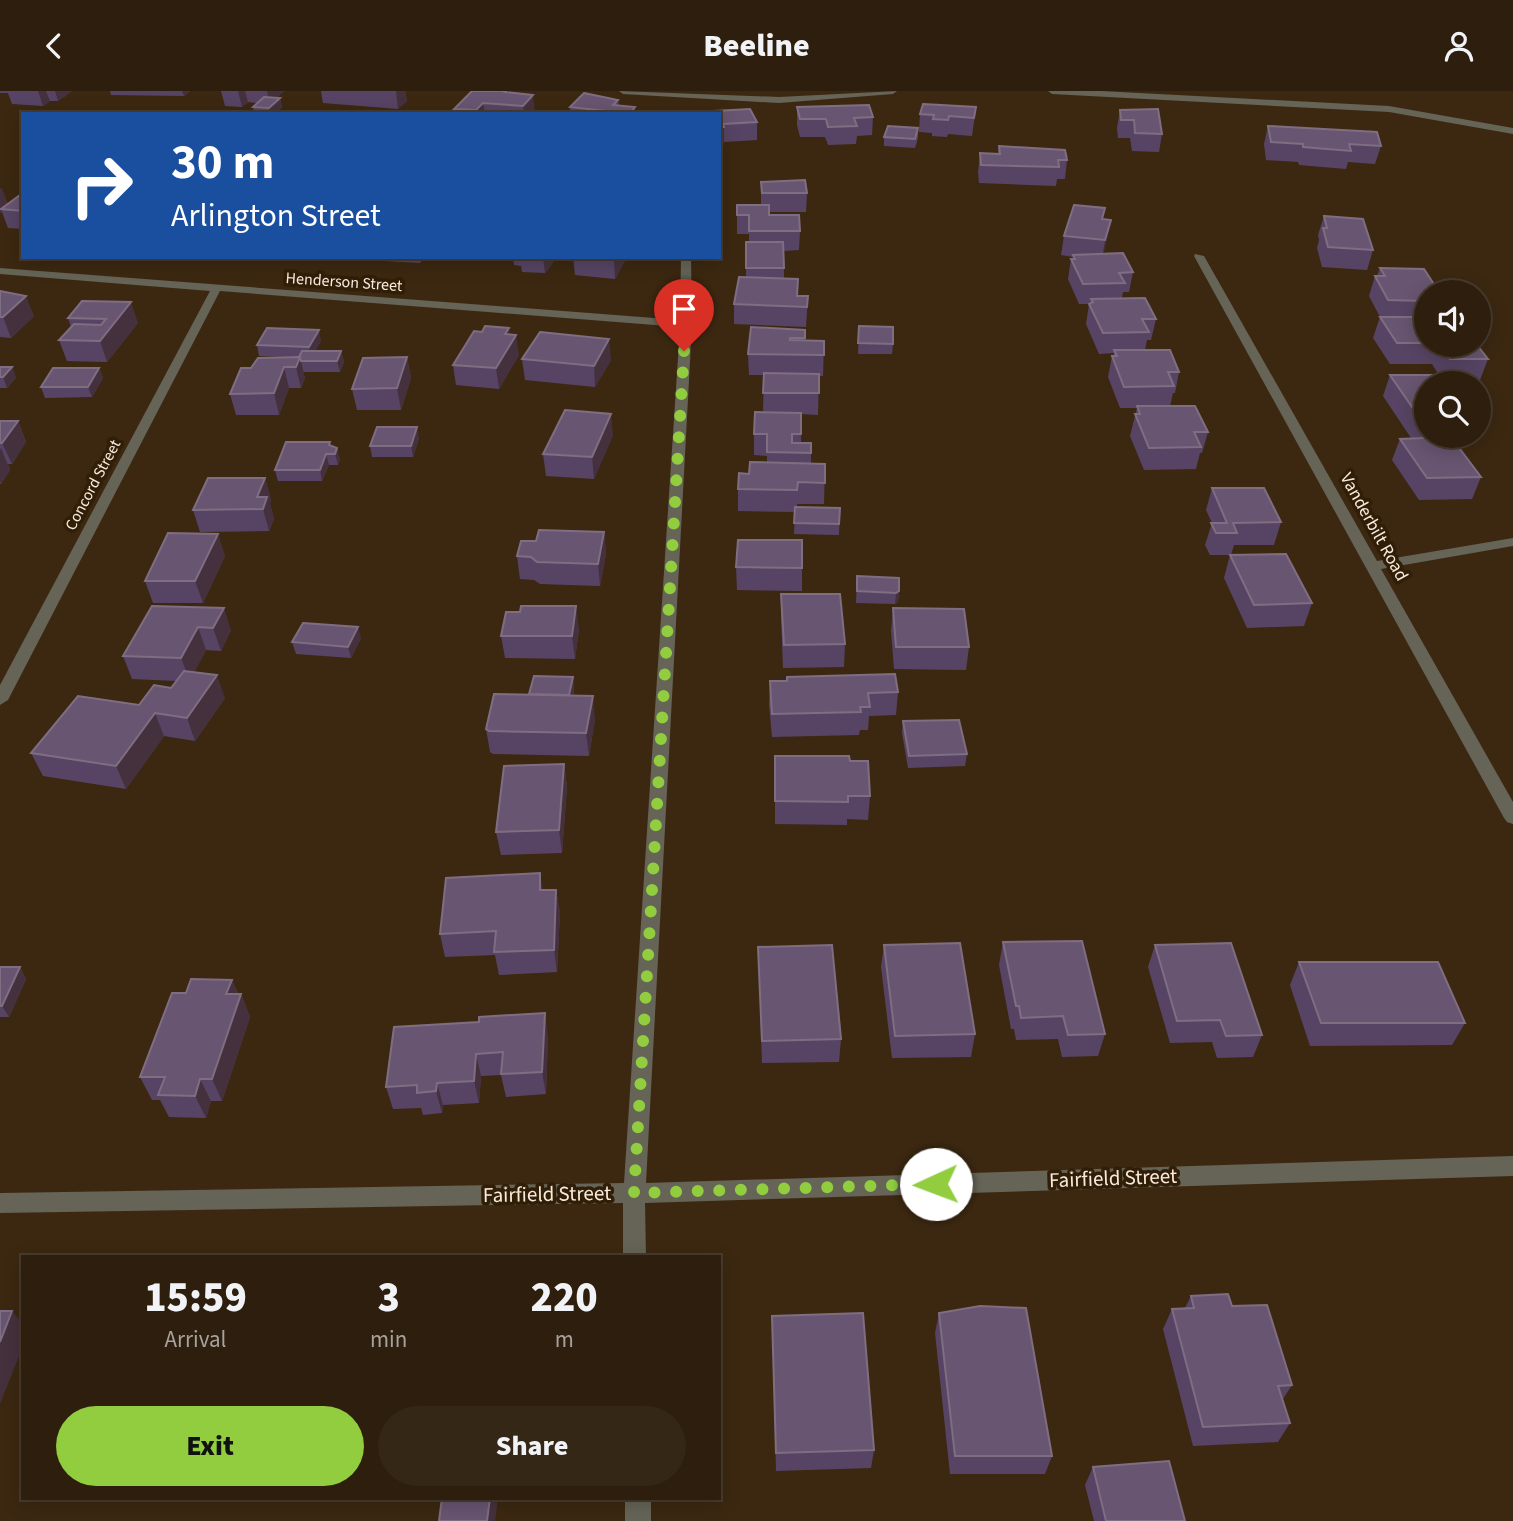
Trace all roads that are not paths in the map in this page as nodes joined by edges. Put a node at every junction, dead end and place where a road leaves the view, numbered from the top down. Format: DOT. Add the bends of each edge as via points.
graph roads {
  1 [pos="622,91"];
  2 [pos="893,91"];
  3 [pos="1052,91"];
  4 [pos="1513,131"];
  5 [pos="1199,256"];
  6 [pos="686,259"];
  7 [pos="0,271"];
  8 [pos="217,288"];
  9 [pos="686,324"];
  10 [pos="1513,542"];
  11 [pos="1374,565"];
  12 [pos="0,700"];
  13 [pos="1513,818"];
  14 [pos="1513,1166"];
  15 [pos="634,1193"];
  16 [pos="0,1203"];
  17 [pos="635,1255"];
  18 [pos="638,1500"];
  19 [pos="638,1521"];
  1 -- 2 [label="street" via="779,100"];
  3 -- 4 [label="street" via="1389,109"];
  5 -- 11 [label="street, Vanderbilt Road"];
  6 -- 9 [label="street"];
  7 -- 8 [label="street, Henderson Street"];
  8 -- 9 [label="street, Henderson Street"];
  8 -- 12 [label="street, Concord Street"];
  9 -- 15 [label="street"];
  10 -- 11 [label="street"];
  11 -- 13 [label="street, Vanderbilt Road"];
  14 -- 15 [label="street, Fairfield Street"];
  15 -- 16 [label="street, Fairfield Street"];
  15 -- 17 [label="street"];
  18 -- 19 [label="street"];
}
